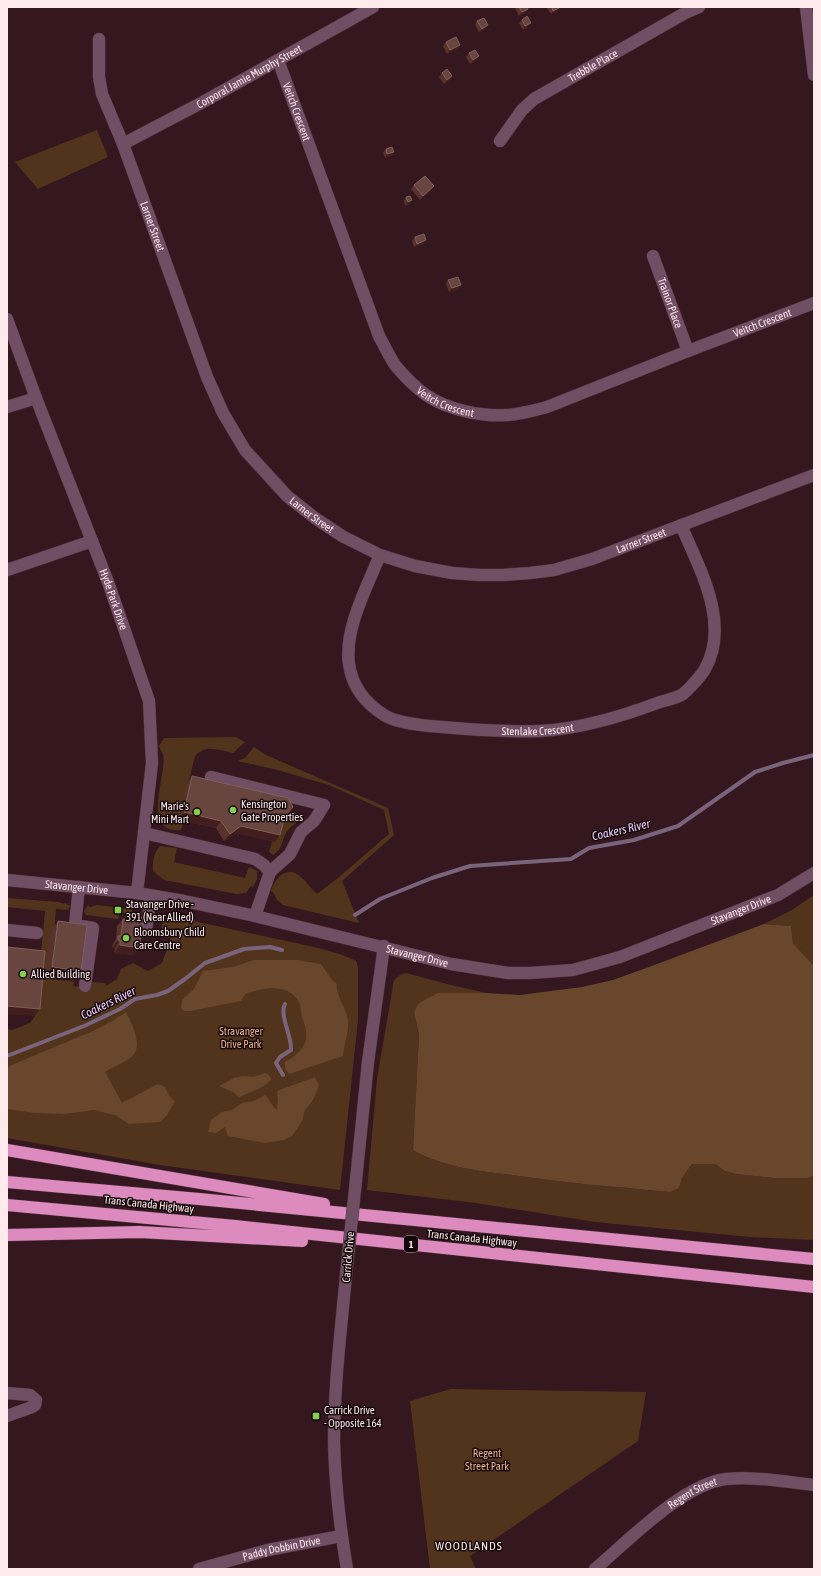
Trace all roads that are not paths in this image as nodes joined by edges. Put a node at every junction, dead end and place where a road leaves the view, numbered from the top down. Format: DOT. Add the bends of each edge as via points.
graph roads {
  1 [pos="373,7"];
  2 [pos="699,7"];
  3 [pos="806,7"];
  4 [pos="99,39"];
  5 [pos="278,60"];
  6 [pos="814,75"];
  7 [pos="500,141"];
  8 [pos="123,144"];
  9 [pos="653,256"];
  10 [pos="814,303"];
  11 [pos="7,319"];
  12 [pos="688,351"];
  13 [pos="36,398"];
  14 [pos="7,407"];
  15 [pos="814,475"];
  16 [pos="681,525"];
  17 [pos="92,542"];
  18 [pos="380,555"];
  19 [pos="7,570"];
  20 [pos="210,778"];
  21 [pos="144,833"];
  22 [pos="270,872"];
  23 [pos="814,873"];
  24 [pos="7,880"];
  25 [pos="79,887"];
  26 [pos="136,893"];
  27 [pos="151,896"];
  28 [pos="255,916"];
  29 [pos="7,930"];
  30 [pos="146,930"];
  31 [pos="37,933"];
  32 [pos="384,946"];
  33 [pos="85,986"];
  34 [pos="7,1150"];
  35 [pos="7,1182"];
  36 [pos="7,1205"];
  37 [pos="428,1222"];
  38 [pos="7,1235"];
  39 [pos="484,1252"];
  40 [pos="814,1259"];
  41 [pos="814,1287"];
  42 [pos="7,1393"];
  43 [pos="7,1416"];
  44 [pos="814,1485"];
  45 [pos="341,1536"];
  46 [pos="199,1569"];
  47 [pos="347,1569"];
  48 [pos="595,1569"];
  1 -- 5 [label="street, Corporal Jamie Murphy Street"];
  2 -- 7 [label="street, Trebble Place" via="534,99 522,110"];
  3 -- 6 [label="street"];
  4 -- 8 [label="street, Larner Street" via="99,77 102,94"];
  5 -- 8 [label="street, Corporal Jamie Murphy Street"];
  5 -- 12 [label="street, Veitch Crescent" via="379,336 394,364 427,395 446,405 487,415 524,413 548,407"];
  8 -- 18 [label="street, Larner Street" via="207,376 223,413 245,450 287,496 315,518 342,536"];
  9 -- 12 [label="street, Trainor Place"];
  10 -- 12 [label="street, Veitch Crescent"];
  11 -- 13 [label="street, Hyde Park Drive"];
  13 -- 14 [label="street"];
  13 -- 17 [label="street, Hyde Park Drive"];
  15 -- 16 [label="street, Larner Street"];
  16 -- 18 [label="street, Larner Street" via="592,558 554,570 530,573 452,573 415,566"];
  16 -- 18 [label="street, Stenlake Crescent" via="713,609 714,643 705,670 682,694 637,711 591,723 541,731 482,731 416,724 385,716 363,698 354,682 349,665 348,647 351,627"];
  17 -- 19 [label="street"];
  17 -- 21 [label="street, Hyde Park Drive" via="149,701 152,763"];
  20 -- 22 [label="street" via="324,805 314,821 301,832 290,854"];
  21 -- 22 [label="street" via="255,859"];
  21 -- 26 [label="street, Hyde Park Drive"];
  22 -- 28 [label="street"];
  23 -- 32 [label="street, Stavanger Drive" via="778,895 752,906 620,957 573,970 508,973 451,964"];
  24 -- 25 [label="street, Stavanger Drive"];
  25 -- 26 [label="street, Stavanger Drive"];
  25 -- 33 [label="street" via="74,925 93,928"];
  26 -- 27 [label="street, Stavanger Drive"];
  27 -- 28 [label="street, Stavanger Drive"];
  27 -- 30 [label="street"];
  28 -- 32 [label="street, Stavanger Drive"];
  29 -- 31 [label="street"];
  32 -- 45 [label="street, Carrick Drive, bridge" via="366,1076 339,1355 334,1442"];
  34 -- 37 [label="highway"];
  35 -- 37 [label="highway, Trans Canada Highway / 1"];
  36 -- 39 [label="highway, Trans Canada Highway / 1"];
  37 -- 40 [label="highway, Trans Canada Highway / 1"];
  38 -- 39 [label="highway" via="140,1232"];
  39 -- 41 [label="highway, Trans Canada Highway / 1"];
  42 -- 43 [label="street" via="30,1395 36,1400 32,1407"];
  44 -- 48 [label="street, Regent Street" via="726,1479 703,1486 671,1504"];
  45 -- 46 [label="street, Paddy Dobbin Drive" via="268,1550"];
  45 -- 47 [label="street, Carrick Drive"];
}
